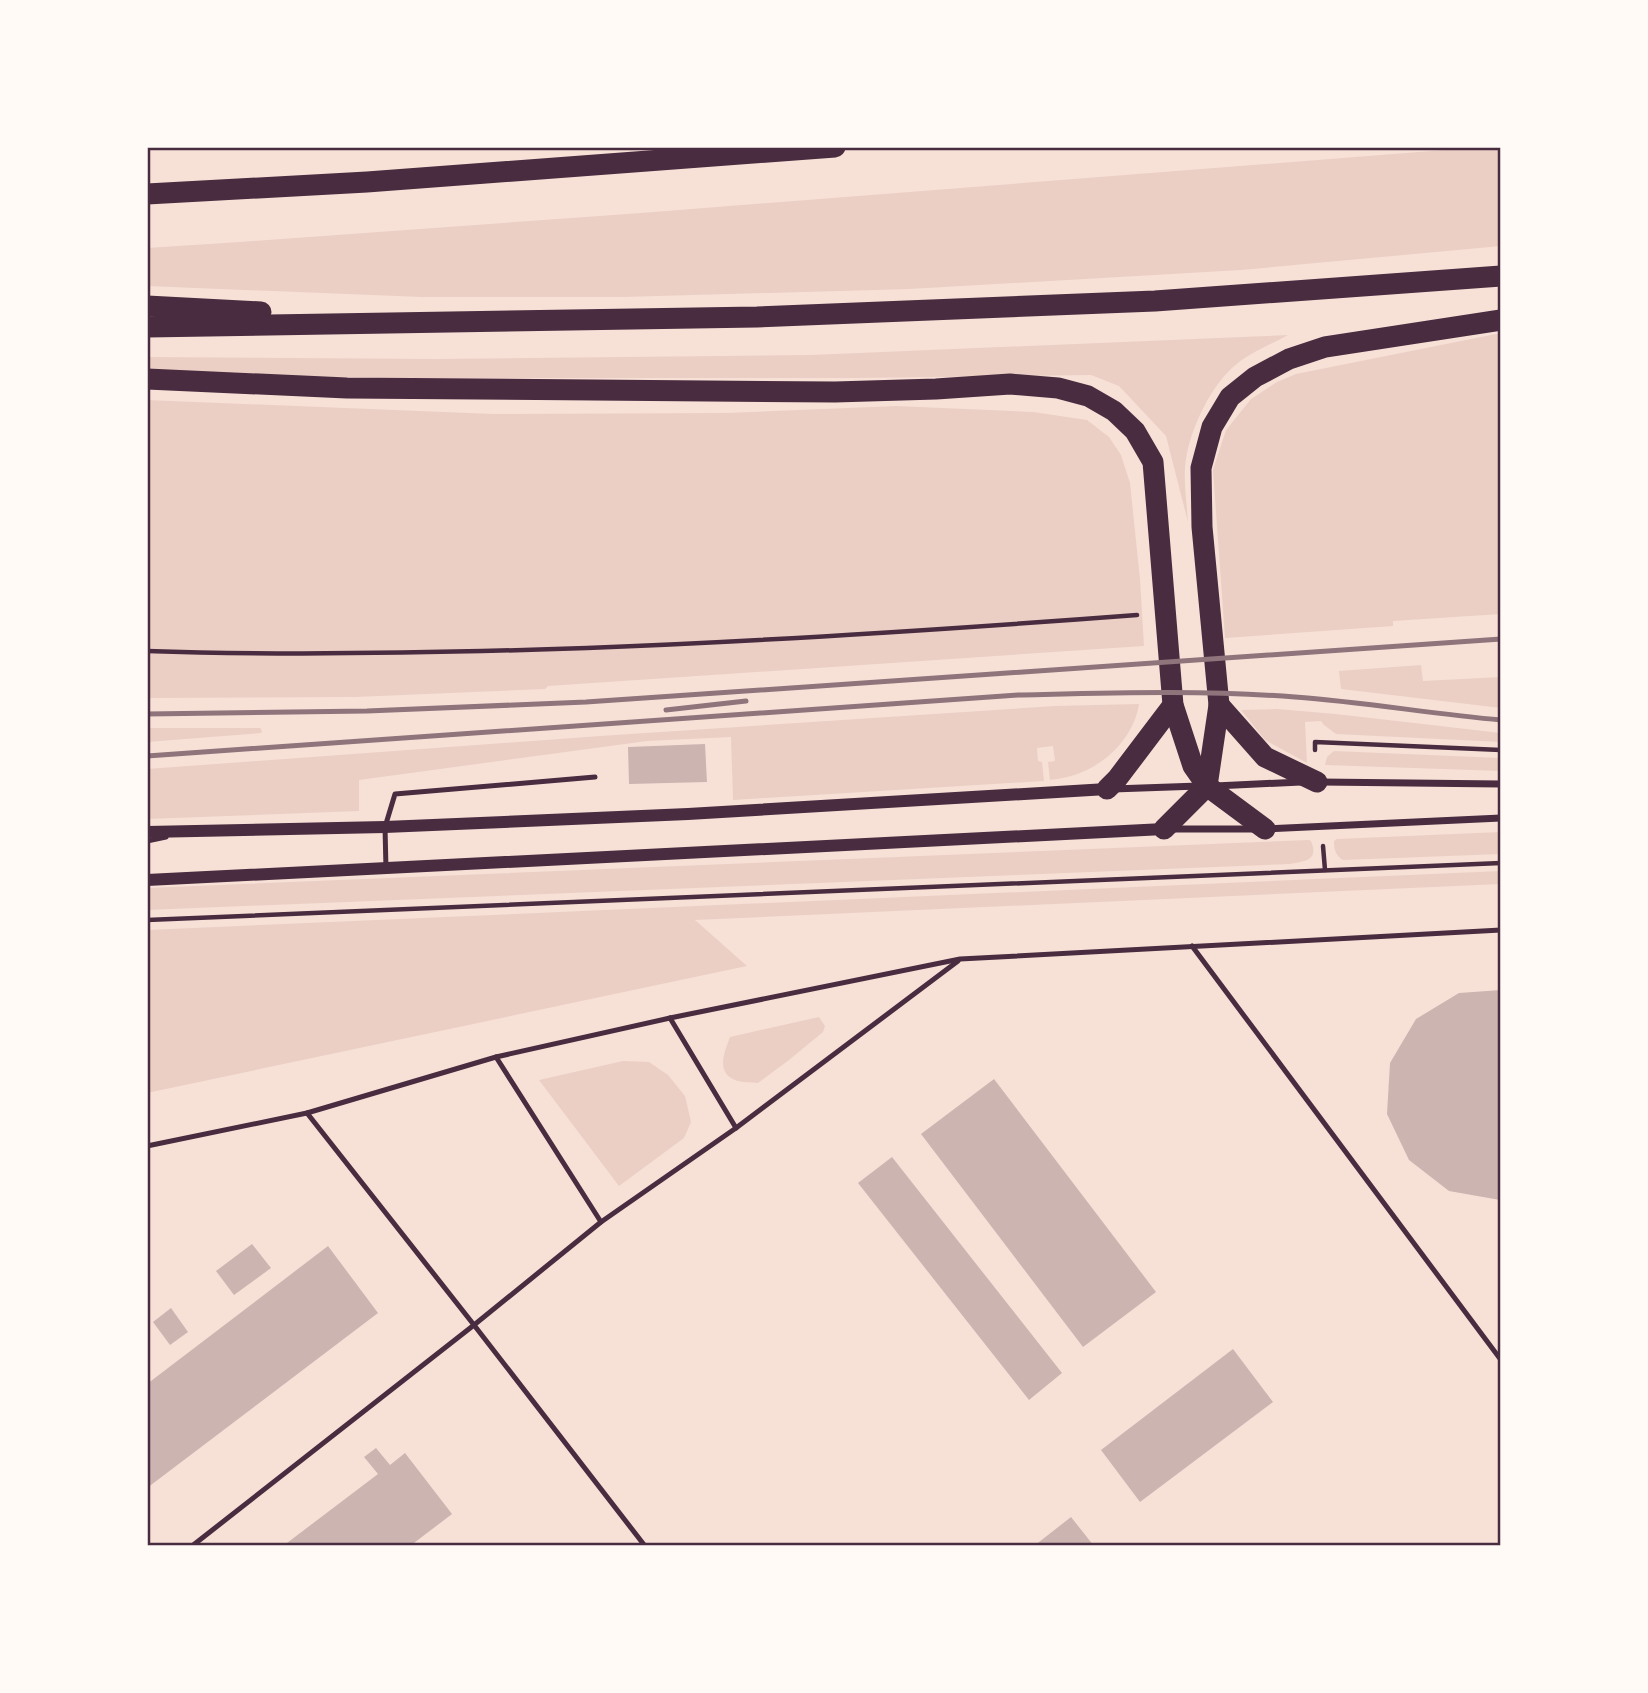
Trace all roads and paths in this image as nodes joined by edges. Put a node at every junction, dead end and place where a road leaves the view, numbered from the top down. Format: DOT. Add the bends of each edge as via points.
graph roads {
  1 [pos="835,147"];
  2 [pos="147,194"];
  3 [pos="1501,276"];
  4 [pos="147,306"];
  5 [pos="1501,320"];
  6 [pos="445,321"];
  7 [pos="147,327"];
  8 [pos="147,379"];
  9 [pos="1165,613"];
  10 [pos="147,651"];
  11 [pos="1172,705"];
  12 [pos="1219,705"];
  13 [pos="595,777"];
  14 [pos="1317,782"];
  15 [pos="1501,784"];
  16 [pos="1207,786"];
  17 [pos="1107,789"];
  18 [pos="1501,818"];
  19 [pos="385,827"];
  20 [pos="1164,829"];
  21 [pos="1265,829"];
  22 [pos="189,831"];
  23 [pos="147,832"];
  24 [pos="147,841"];
  25 [pos="1501,863"];
  26 [pos="386,869"];
  27 [pos="147,880"];
  28 [pos="147,920"];
  29 [pos="1501,930"];
  30 [pos="1192,946"];
  31 [pos="960,959"];
  32 [pos="670,1018"];
  33 [pos="496,1057"];
  34 [pos="307,1113"];
  35 [pos="736,1128"];
  36 [pos="147,1146"];
  37 [pos="601,1222"];
  38 [pos="474,1325"];
  39 [pos="1501,1360"];
  40 [pos="192,1546"];
  41 [pos="645,1546"];
  1 -- 2 [label="highway"];
  3 -- 6 [label="highway" via="1128,302 757,317"];
  4 -- 6 [label="highway"];
  5 -- 12 [label="highway" via="1325,347 1289,359 1230,397 1212,427 1201,468"];
  6 -- 7 [label="highway"];
  8 -- 9 [label="highway" via="375,389 835,392 1010,384 1058,388 1088,396 1114,411 1135,430 1153,462"];
  9 -- 10 [label="path" via="806,638 471,652"];
  9 -- 11 [label="highway"];
  11 -- 16 [label="highway" via="1193,766"];
  11 -- 17 [label="highway"];
  12 -- 14 [label="highway" via="1265,757"];
  12 -- 16 [label="highway"];
  13 -- 19 [label="lane" via="395,794"];
  14 -- 15 [label="street"];
  14 -- 16 [label="street"];
  16 -- 17 [label="street"];
  16 -- 20 [label="highway"];
  16 -- 21 [label="highway"];
  17 -- 19 [label="street"];
  18 -- 21 [label="street"];
  19 -- 22 [label="street"];
  19 -- 26 [label="lane"];
  20 -- 21 [label="street"];
  20 -- 26 [label="street"];
  22 -- 23 [label="street"];
  22 -- 24 [label="lane"];
  25 -- 28 [label="path"];
  26 -- 27 [label="street"];
  29 -- 30 [label="lane"];
  30 -- 31 [label="lane"];
  30 -- 39 [label="lane"];
  31 -- 32 [label="lane"];
  31 -- 35 [label="lane"];
  32 -- 33 [label="lane"];
  32 -- 35 [label="lane"];
  33 -- 34 [label="lane"];
  33 -- 37 [label="lane"];
  34 -- 36 [label="lane"];
  34 -- 38 [label="lane"];
  35 -- 37 [label="lane"];
  37 -- 38 [label="lane"];
  38 -- 40 [label="lane"];
  38 -- 41 [label="lane"];
}
